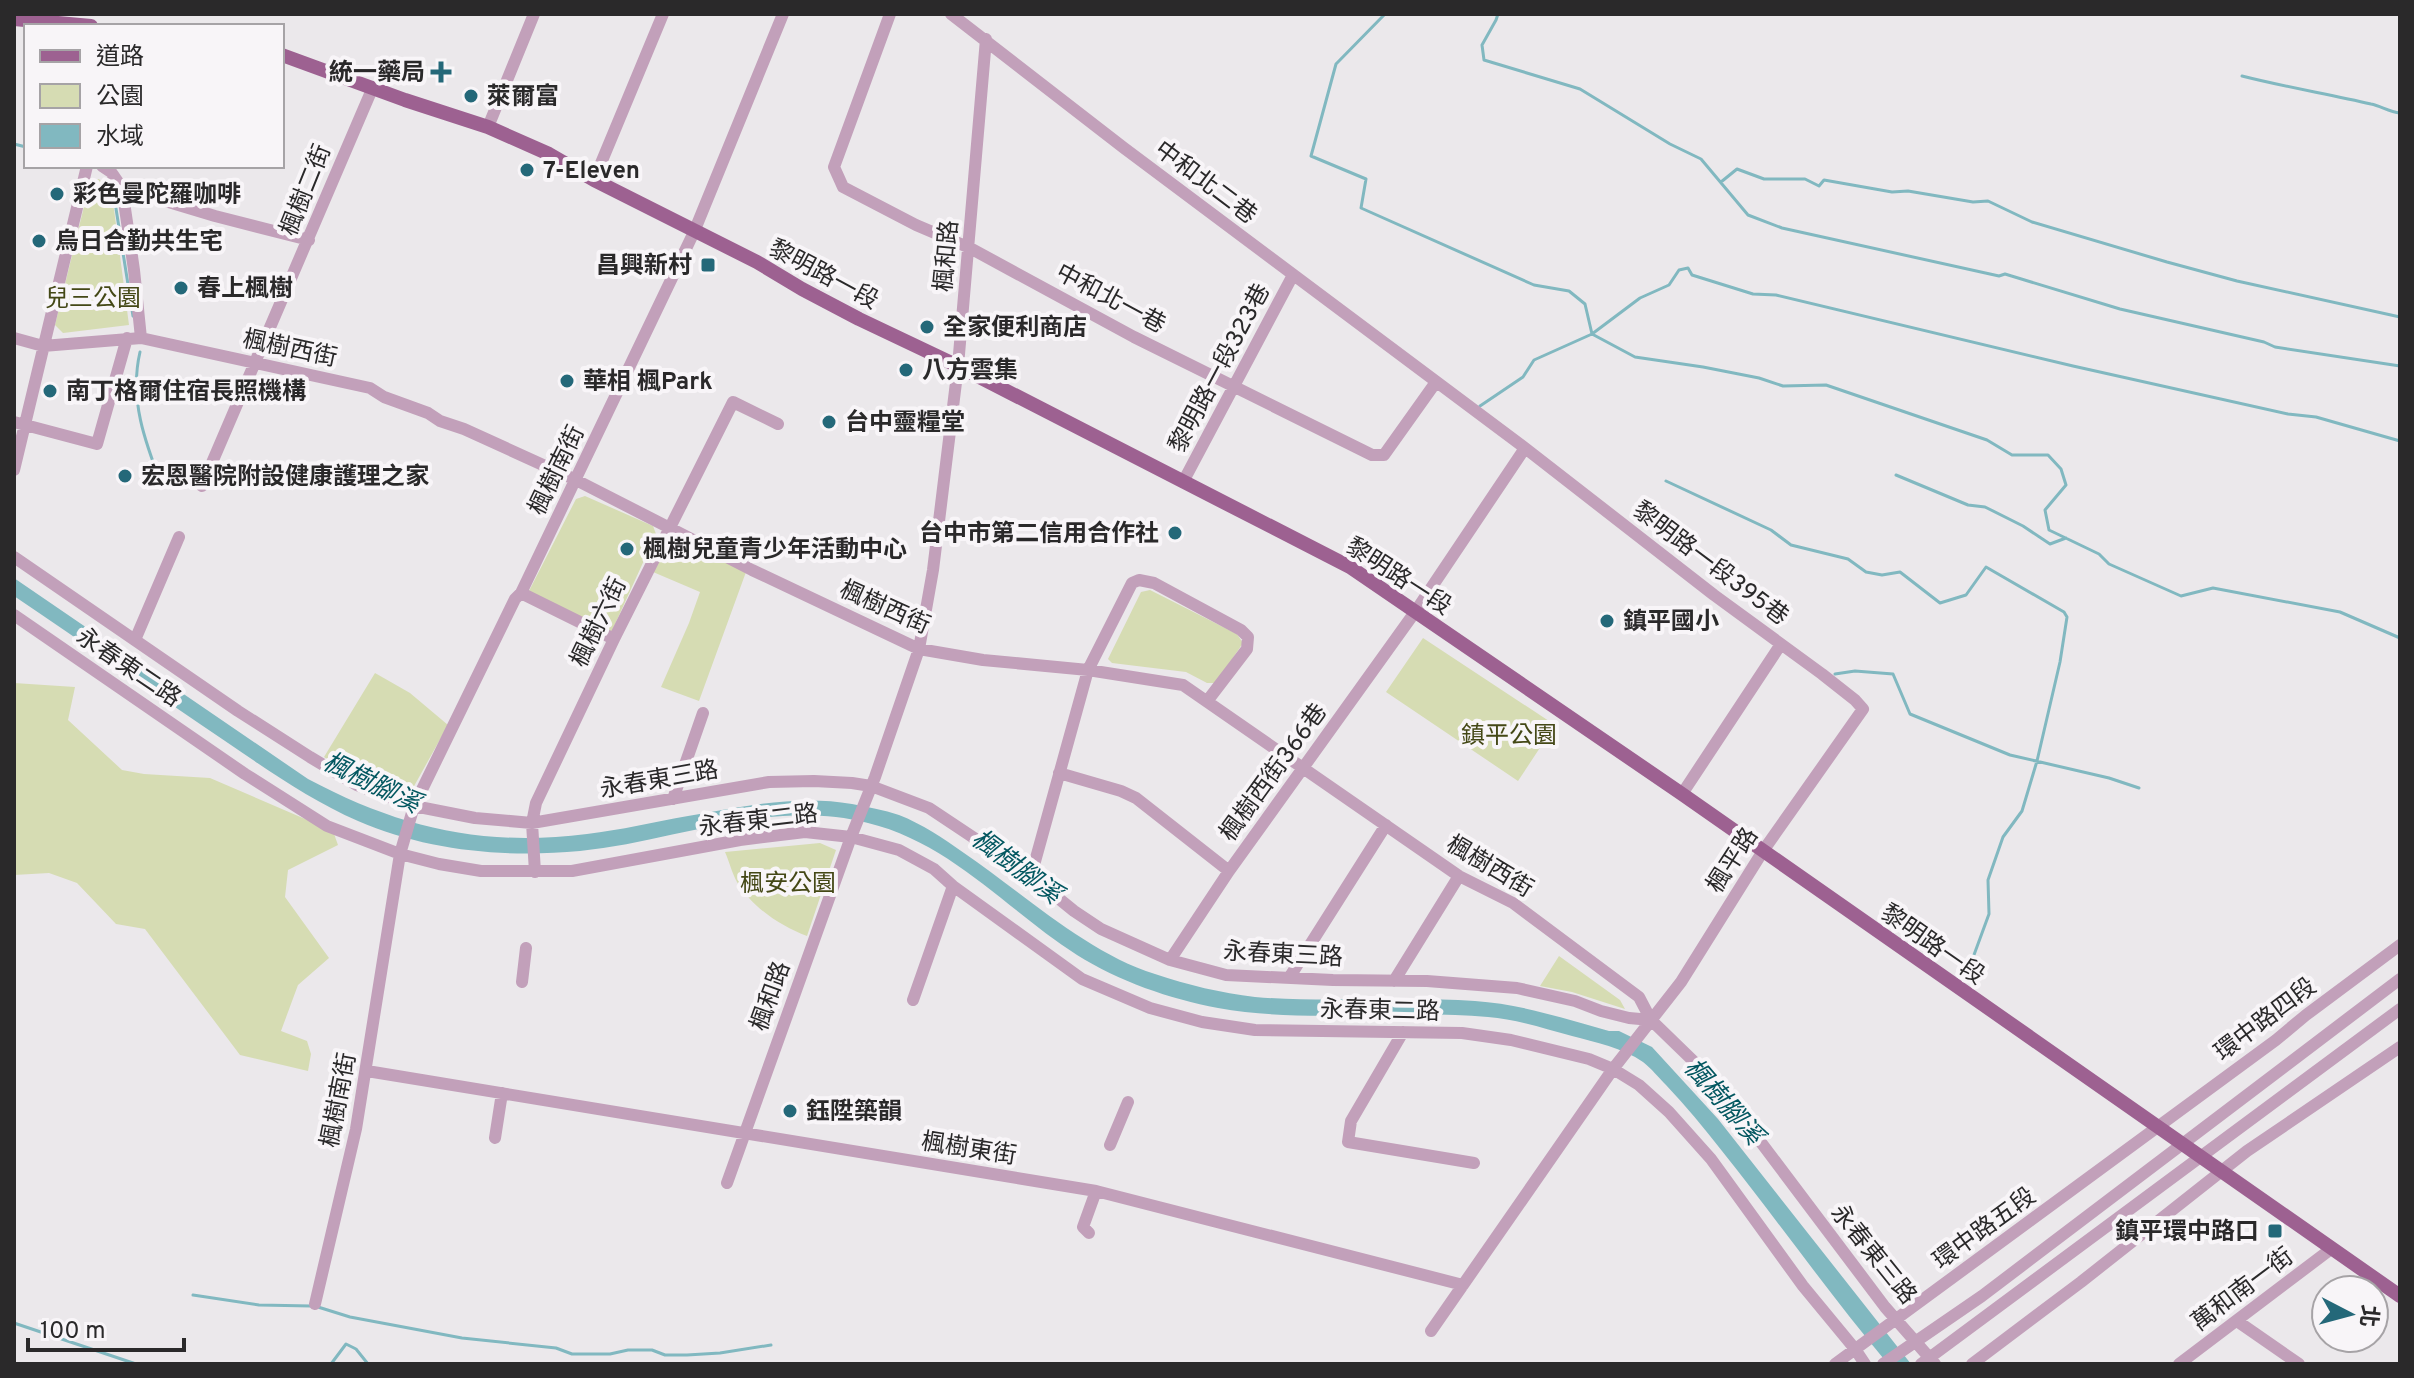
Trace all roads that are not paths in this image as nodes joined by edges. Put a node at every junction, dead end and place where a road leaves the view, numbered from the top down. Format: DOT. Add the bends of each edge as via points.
graph roads {
  1 [pos="534,14"];
  2 [pos="663,14"];
  3 [pos="783,14"];
  4 [pos="890,14"];
  5 [pos="951,14"];
  6 [pos="14,19"];
  7 [pos="69,24"];
  8 [pos="986,39"];
  9 [pos="284,56"];
  10 [pos="373,87"];
  11 [pos="488,127"];
  12 [pos="87,168"];
  13 [pos="105,168"];
  14 [pos="594,180"];
  15 [pos="122,188"];
  16 [pos="694,232"];
  17 [pos="309,240"];
  18 [pos="970,248"];
  19 [pos="1293,275"];
  20 [pos="14,338"];
  21 [pos="134,338"];
  22 [pos="43,346"];
  23 [pos="254,363"];
  24 [pos="958,366"];
  25 [pos="1436,382"];
  26 [pos="1234,385"];
  27 [pos="19,424"];
  28 [pos="778,424"];
  29 [pos="1525,448"];
  30 [pos="14,470"];
  31 [pos="576,480"];
  32 [pos="1183,482"];
  33 [pos="202,486"];
  34 [pos="669,528"];
  35 [pos="179,537"];
  36 [pos="14,557"];
  37 [pos="521,593"];
  38 [pos="1415,612"];
  39 [pos="14,615"];
  40 [pos="614,639"];
  41 [pos="135,640"];
  42 [pos="1781,644"];
  43 [pos="919,649"];
  44 [pos="1088,670"];
  45 [pos="1208,700"];
  46 [pos="703,713"];
  47 [pos="1858,716"];
  48 [pos="1302,769"];
  49 [pos="1059,773"];
  50 [pos="871,786"];
  51 [pos="1682,794"];
  52 [pos="673,799"];
  53 [pos="414,806"];
  54 [pos="532,823"];
  55 [pos="1386,825"];
  56 [pos="854,830"];
  57 [pos="1763,851"];
  58 [pos="400,854"];
  59 [pos="1229,871"];
  60 [pos="535,872"];
  61 [pos="1031,876"];
  62 [pos="1459,876"];
  63 [pos="953,886"];
  64 [pos="2400,945"];
  65 [pos="526,948"];
  66 [pos="1170,960"];
  67 [pos="1289,978"];
  68 [pos="2400,979"];
  69 [pos="1394,981"];
  70 [pos="522,982"];
  71 [pos="913,1000"];
  72 [pos="2400,1009"];
  73 [pos="1648,1024"];
  74 [pos="1403,1032"];
  75 [pos="2400,1047"];
  76 [pos="1613,1069"];
  77 [pos="367,1071"];
  78 [pos="502,1093"];
  79 [pos="1128,1102"];
  80 [pos="2157,1127"];
  81 [pos="745,1133"];
  82 [pos="495,1138"];
  83 [pos="2182,1143"];
  84 [pos="1110,1145"];
  85 [pos="2201,1157"];
  86 [pos="1474,1163"];
  87 [pos="2222,1172"];
  88 [pos="727,1183"];
  89 [pos="1096,1191"];
  90 [pos="1089,1233"];
  91 [pos="2331,1249"];
  92 [pos="1463,1285"];
  93 [pos="2400,1296"];
  94 [pos="315,1304"];
  95 [pos="1896,1320"];
  96 [pos="2237,1321"];
  97 [pos="1431,1331"];
  98 [pos="1915,1343"];
  99 [pos="1858,1348"];
  100 [pos="1928,1362"];
  101 [pos="1835,1364"];
  102 [pos="1865,1364"];
  103 [pos="1883,1364"];
  104 [pos="1972,1364"];
  105 [pos="2179,1364"];
  106 [pos="2299,1364"];
  1 -- 11 [label="street"];
  2 -- 14 [label="street"];
  3 -- 16 [label="street, 楓樹南街"];
  4 -- 18 [label="street, 中和北一巷" via="834,167 843,187"];
  5 -- 8 [label="street, 中和北二巷"];
  6 -- 7 [label="main road"];
  8 -- 18 [label="street, 楓和路"];
  8 -- 19 [label="street, 中和北二巷"];
  9 -- 10 [label="main road, 黎明路一段"];
  10 -- 11 [label="main road, 黎明路一段"];
  10 -- 17 [label="street, 楓樹二街"];
  11 -- 14 [label="main road, 黎明路一段"];
  12 -- 22 [label="street"];
  13 -- 15 [label="street"];
  14 -- 16 [label="main road, 黎明路一段"];
  15 -- 17 [label="street"];
  15 -- 21 [label="street" via="134,270"];
  16 -- 24 [label="main road, 黎明路一段"];
  16 -- 31 [label="street, 楓樹南街"];
  17 -- 23 [label="street, 楓樹二街"];
  18 -- 24 [label="street, 楓和路"];
  18 -- 26 [label="street, 中和北一巷"];
  19 -- 25 [label="street, 中和北二巷"];
  19 -- 26 [label="street, 黎明路一段323巷"];
  20 -- 22 [label="street"];
  21 -- 22 [label="street, 楓樹西街"];
  21 -- 23 [label="street, 楓樹西街"];
  21 -- 27 [label="street" via="97,444"];
  22 -- 27 [label="street"];
  23 -- 31 [label="street, 楓樹西街" via="370,388"];
  23 -- 33 [label="street, 楓樹二街"];
  24 -- 32 [label="main road, 黎明路一段"];
  24 -- 43 [label="street, 楓和路"];
  25 -- 26 [label="street, 中和北一巷" via="1384,455 1355,448"];
  25 -- 29 [label="street, 黎明路一段395巷"];
  26 -- 32 [label="street, 黎明路一段323巷"];
  27 -- 30 [label="street"];
  28 -- 34 [label="street, 楓樹六街" via="733,402"];
  29 -- 38 [label="street"];
  29 -- 42 [label="street, 黎明路一段395巷"];
  31 -- 34 [label="street, 楓樹西街"];
  31 -- 37 [label="street, 楓樹南街"];
  32 -- 38 [label="main road, 黎明路一段" via="1350,567"];
  34 -- 40 [label="street, 楓樹六街"];
  34 -- 43 [label="street, 楓樹西街"];
  35 -- 41 [label="street"];
  36 -- 41 [label="street, 永春東三路"];
  37 -- 40 [label="street"];
  37 -- 53 [label="street, 楓樹南街"];
  38 -- 48 [label="street, 楓樹西街366巷"];
  38 -- 51 [label="main road, 黎明路一段"];
  39 -- 58 [label="street, 永春東二路" via="327,826"];
  40 -- 54 [label="street, 楓樹六街" via="536,803"];
  41 -- 53 [label="street, 永春東三路" via="357,785"];
  42 -- 47 [label="street, 黎明路一段395巷" via="1855,700 1863,709"];
  42 -- 51 [label="street"];
  43 -- 44 [label="street, 楓樹西街"];
  43 -- 50 [label="street, 楓和路"];
  44 -- 45 [label="street, 楓樹西街" via="1183,685"];
  44 -- 45 [label="street" via="1125,592 1132,583 1146,581 1248,637 1247,649"];
  44 -- 49 [label="street"];
  45 -- 48 [label="street, 楓樹西街"];
  46 -- 52 [label="street"];
  47 -- 57 [label="street, 楓平路"];
  48 -- 55 [label="street, 楓樹西街"];
  48 -- 59 [label="street, 楓樹西街366巷"];
  49 -- 59 [label="street" via="1136,798"];
  49 -- 61 [label="street"];
  50 -- 52 [label="street, 永春東三路" via="769,782"];
  50 -- 56 [label="street, 楓和路"];
  50 -- 61 [label="street, 永春東三路" via="929,808"];
  51 -- 57 [label="main road, 黎明路一段"];
  52 -- 54 [label="street, 永春東三路"];
  53 -- 54 [label="street, 永春東三路"];
  53 -- 58 [label="street, 楓樹南街"];
  54 -- 60 [label="street"];
  55 -- 62 [label="street, 楓樹西街"];
  55 -- 67 [label="street"];
  56 -- 60 [label="street, 永春東二路" via="740,840 588,869"];
  56 -- 63 [label="street, 永春東二路" via="934,869"];
  56 -- 81 [label="street, 楓和路"];
  57 -- 73 [label="street, 楓平路" via="1681,982"];
  57 -- 80 [label="main road, 黎明路一段"];
  58 -- 60 [label="street, 永春東二路" via="481,871"];
  58 -- 77 [label="street, 楓樹南街"];
  59 -- 66 [label="street, 楓樹西街366巷"];
  61 -- 66 [label="street, 永春東三路" via="1101,929"];
  62 -- 69 [label="street"];
  62 -- 73 [label="street, 楓樹西街" via="1513,903 1639,997"];
  63 -- 71 [label="street"];
  63 -- 74 [label="street, 永春東二路" via="1082,979 1150,1008 1255,1030"];
  64 -- 80 [label="street, 環中路四段"];
  65 -- 70 [label="street"];
  66 -- 67 [label="street, 永春東三路" via="1226,975"];
  67 -- 69 [label="street, 永春東三路"];
  68 -- 83 [label="street, 環中路四段"];
  69 -- 73 [label="street, 永春東三路" via="1517,988"];
  72 -- 85 [label="street"];
  73 -- 76 [label="street, 楓平路"];
  73 -- 95 [label="street, 永春東三路" via="1717,1084"];
  74 -- 76 [label="street, 永春東二路" via="1511,1040"];
  74 -- 86 [label="street" via="1351,1121 1348,1142"];
  75 -- 87 [label="street"];
  76 -- 92 [label="street"];
  76 -- 99 [label="street, 永春東二路" via="1639,1085 1690,1135 1803,1286"];
  77 -- 78 [label="street, 楓樹東街"];
  77 -- 94 [label="street, 楓樹南街"];
  78 -- 81 [label="street, 楓樹東街"];
  78 -- 82 [label="street"];
  79 -- 84 [label="street"];
  80 -- 83 [label="main road, 黎明路一段"];
  80 -- 95 [label="street, 環中路五段"];
  81 -- 88 [label="street, 楓和路"];
  81 -- 89 [label="street, 楓樹東街"];
  83 -- 85 [label="main road, 黎明路一段"];
  83 -- 98 [label="street"];
  85 -- 87 [label="main road, 黎明路一段"];
  85 -- 100 [label="street"];
  87 -- 91 [label="main road, 黎明路一段"];
  87 -- 104 [label="street"];
  89 -- 90 [label="street" via="1083,1227"];
  89 -- 92 [label="street, 楓樹東街"];
  91 -- 93 [label="main road, 黎明路一段"];
  91 -- 96 [label="street, 萬和南一街"];
  92 -- 97 [label="street"];
  95 -- 98 [label="street, 永春東三路"];
  95 -- 99 [label="street, 環中路五段"];
  96 -- 105 [label="street, 萬和南一街"];
  96 -- 106 [label="street"];
  98 -- 100 [label="street, 永春東三路"];
  98 -- 103 [label="street"];
  99 -- 101 [label="street, 環中路五段"];
  99 -- 102 [label="street, 永春東二路"];
}
